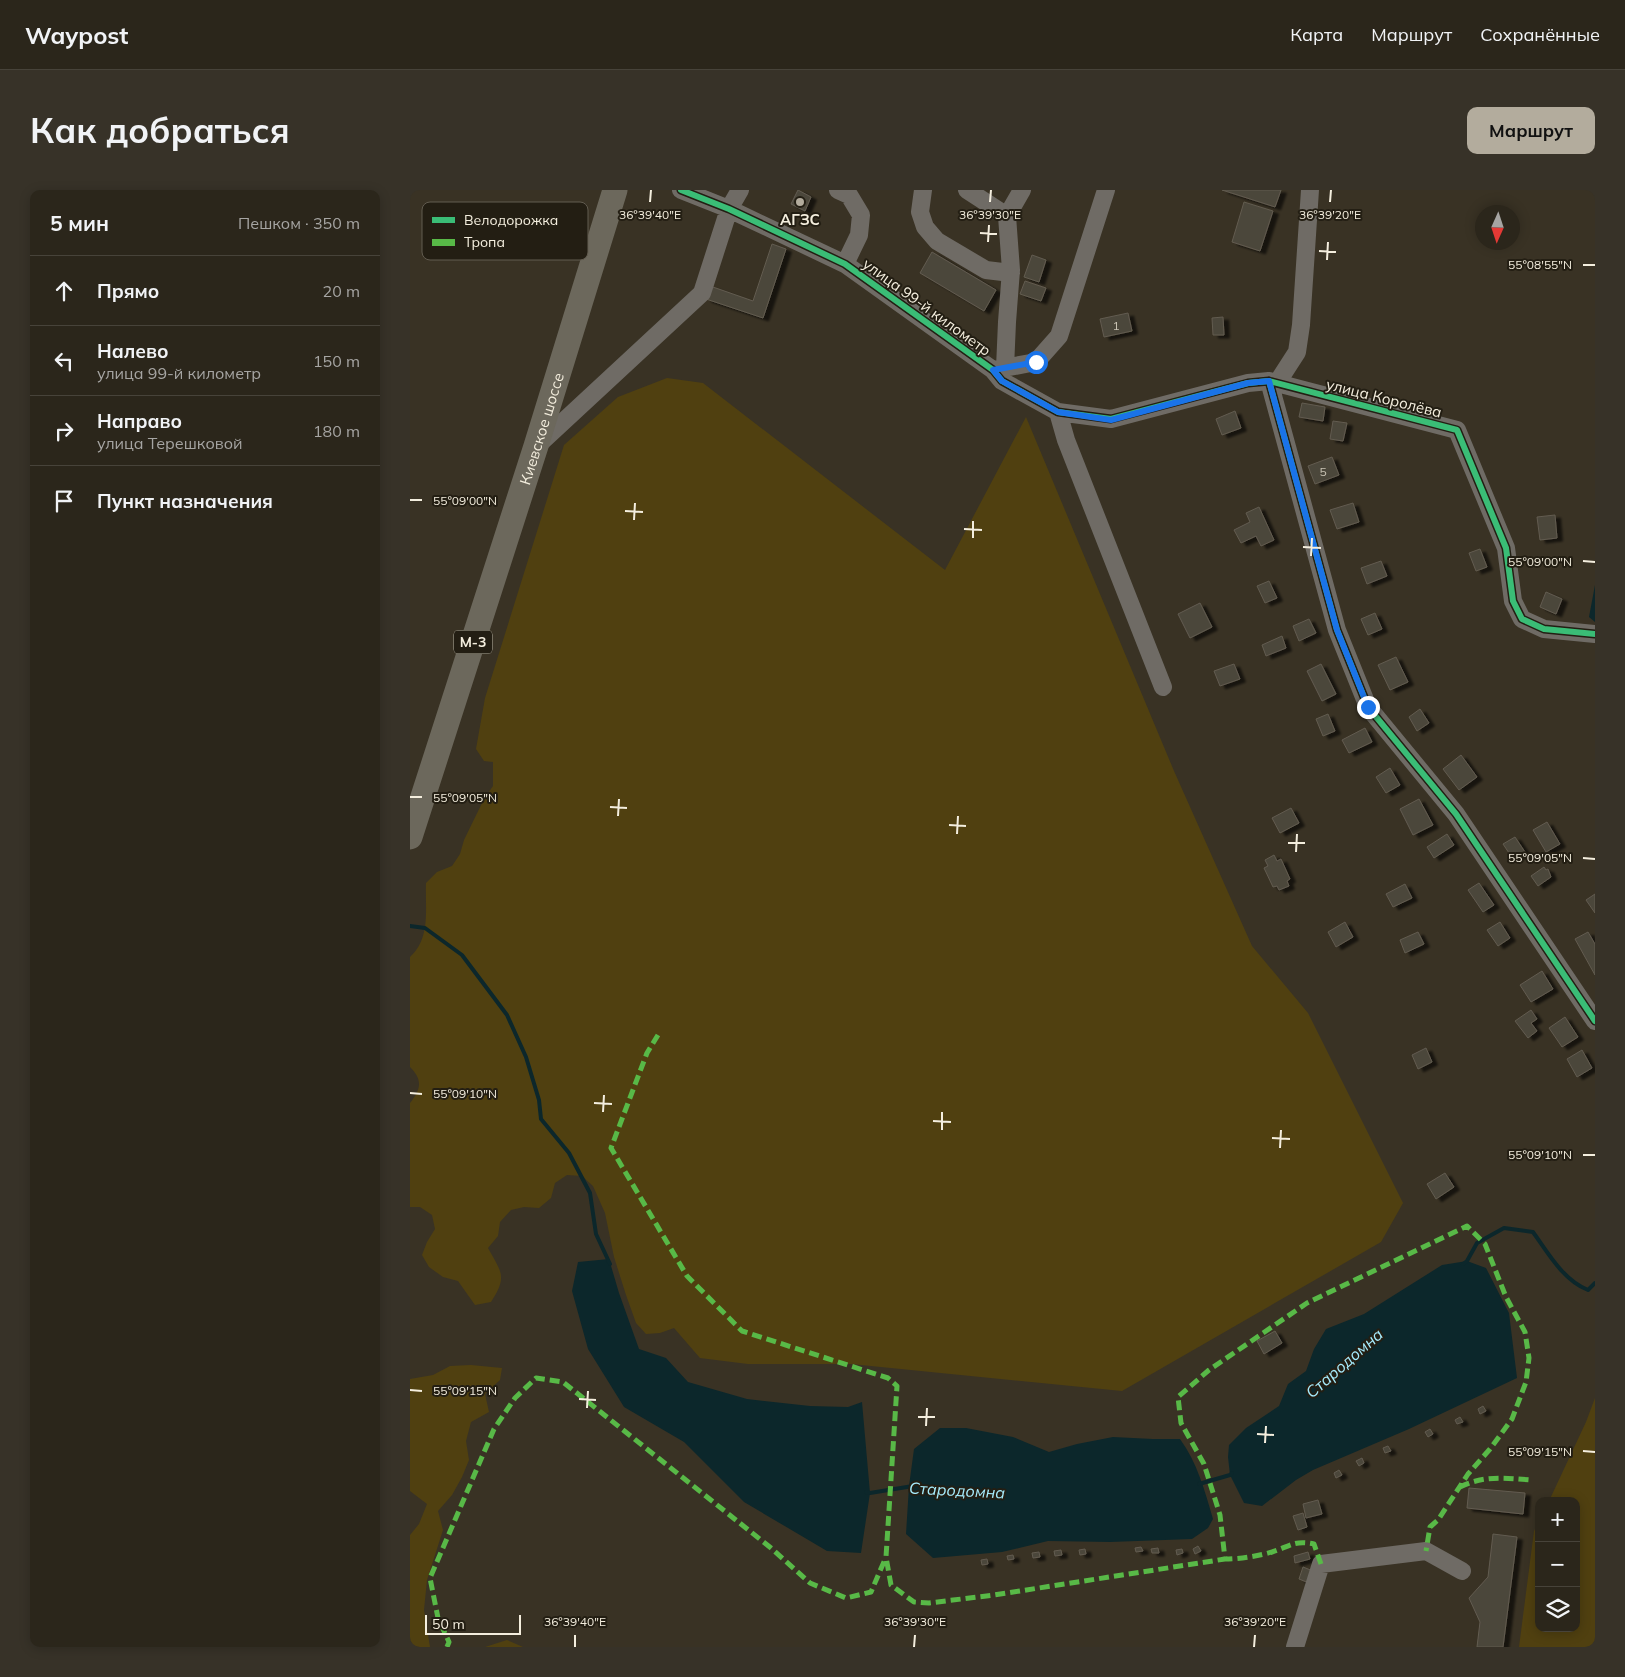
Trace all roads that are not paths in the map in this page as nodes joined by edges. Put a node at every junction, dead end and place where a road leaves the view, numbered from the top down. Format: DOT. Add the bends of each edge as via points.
graph roads {
  1 [pos="615,190"];
  2 [pos="740,190"];
  3 [pos="838,190"];
  4 [pos="923,190"];
  5 [pos="967,190"];
  6 [pos="1022,190"];
  7 [pos="1106,190"];
  8 [pos="1310,190"];
  9 [pos="685,191"];
  10 [pos="729,209"];
  11 [pos="1007,216"];
  12 [pos="845,264"];
  13 [pos="1011,273"];
  14 [pos="999,369"];
  15 [pos="1273,382"];
  16 [pos="1058,412"];
  17 [pos="536,446"];
  18 [pos="1595,634"];
  19 [pos="1162,687"];
  20 [pos="410,838"];
  21 [pos="1595,1021"];
  22 [pos="1462,1571"];
  23 [pos="1295,1647"];
  1 -- 17 [label="highway, Киевское шоссе / М-3"];
  2 -- 10 [label="street"];
  3 -- 12 [label="street" via="849,195 862,215 859,235"];
  4 -- 13 [label="street" via="920,212 925,227 937,241 986,270"];
  5 -- 11 [label="street"];
  6 -- 11 [label="street"];
  7 -- 14 [label="street" via="1059,336 1036,362"];
  8 -- 15 [label="street" via="1297,352"];
  9 -- 10 [label="street, улица 99-й километр"];
  10 -- 12 [label="street, улица 99-й километр"];
  10 -- 17 [label="street" via="702,293"];
  11 -- 13 [label="street"];
  12 -- 14 [label="street, улица 99-й километр"];
  13 -- 14 [label="street"];
  14 -- 16 [label="street, улица 99-й километр" via="1002,381"];
  15 -- 16 [label="street, улица 99-й километр" via="1248,383 1111,420"];
  15 -- 18 [label="street, улица Королёва" via="1456,430 1506,548 1513,601 1522,619 1544,629"];
  15 -- 21 [label="street" via="1337,630 1368,707 1456,814"];
  16 -- 19 [label="street"];
  17 -- 20 [label="highway, Киевское шоссе / М-3"];
  22 -- 23 [label="street" via="1426,1551 1321,1564"];
}
